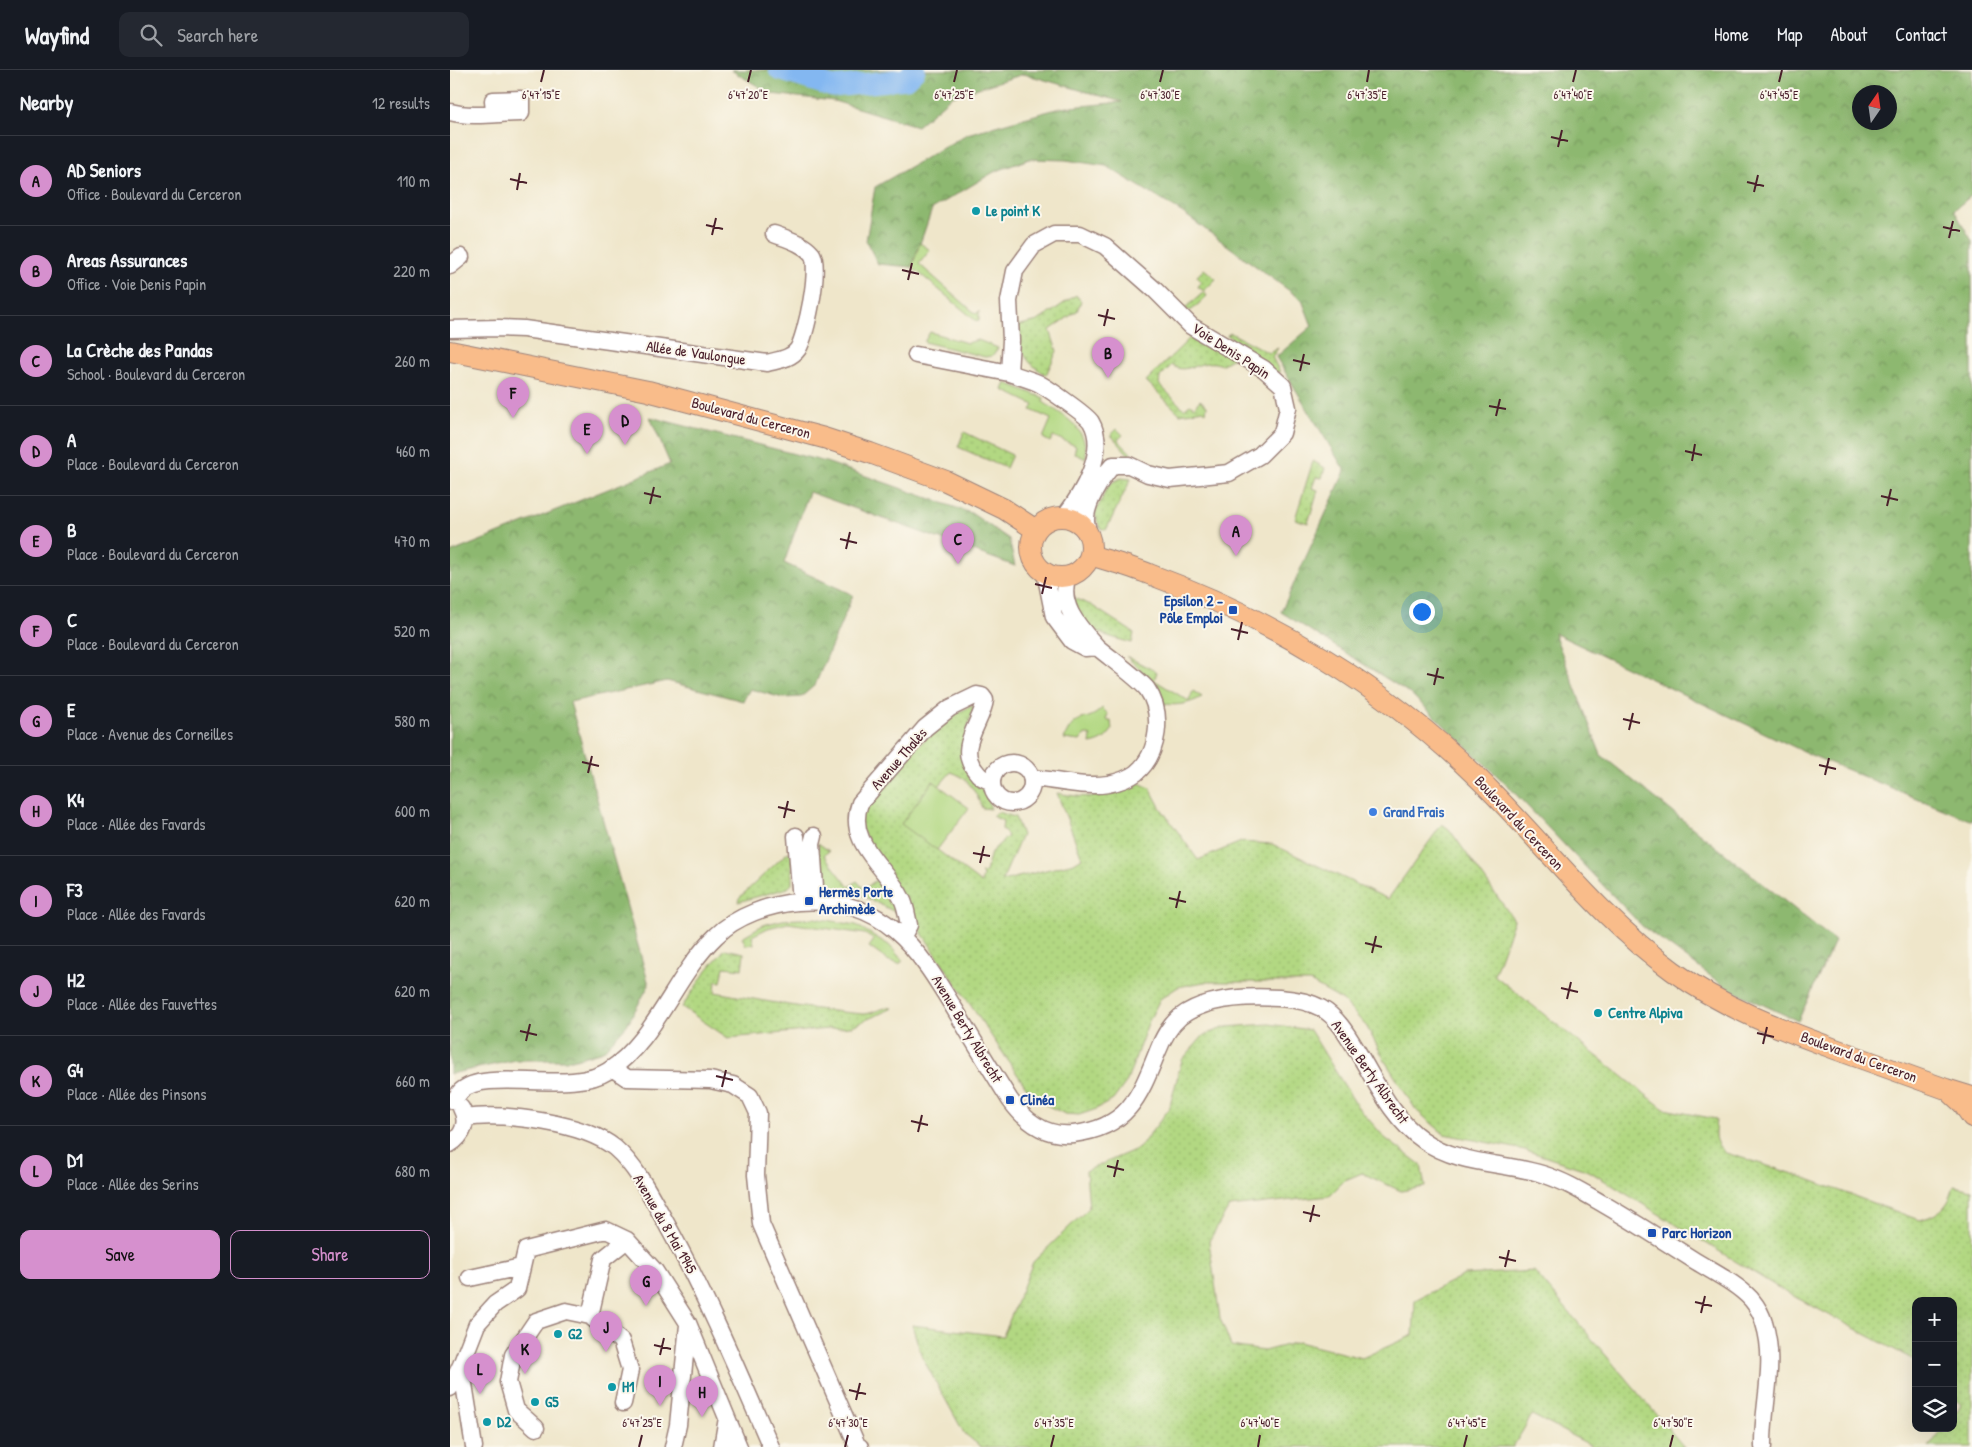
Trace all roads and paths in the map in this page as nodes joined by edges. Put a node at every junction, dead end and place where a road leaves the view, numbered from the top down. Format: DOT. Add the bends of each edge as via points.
graph roads {
  1 [pos="450,112"];
  2 [pos="494,114"];
  3 [pos="774,234"];
  4 [pos="450,329"];
  5 [pos="450,351"];
  6 [pos="916,355"];
  7 [pos="1009,373"];
  8 [pos="1064,517"];
  9 [pos="1036,530"];
  10 [pos="1090,546"];
  11 [pos="1045,572"];
  12 [pos="1068,576"];
  13 [pos="1091,648"];
  14 [pos="1032,778"];
  15 [pos="991,781"];
  16 [pos="796,836"];
  17 [pos="814,836"];
  18 [pos="808,901"];
  19 [pos="903,936"];
  20 [pos="612,1068"];
  21 [pos="1946,1089"];
  22 [pos="1972,1097"];
  23 [pos="452,1100"];
  24 [pos="1972,1117"];
  25 [pos="465,1118"];
  26 [pos="450,1144"];
  27 [pos="627,1240"];
  28 [pos="521,1267"];
  29 [pos="470,1278"];
  30 [pos="590,1316"];
  31 [pos="688,1323"];
  32 [pos="461,1365"];
  33 [pos="450,1388"];
  34 [pos="623,1403"];
  35 [pos="727,1418"];
  36 [pos="536,1428"];
  37 [pos="474,1447"];
  38 [pos="673,1447"];
  39 [pos="722,1447"];
  40 [pos="739,1447"];
  41 [pos="771,1447"];
  42 [pos="860,1447"];
  43 [pos="1763,1447"];
  1 -- 2 [label="street"];
  3 -- 4 [label="street, Allée de Vaulongue" via="801,245 812,255 816,267 802,337 798,349 788,358 767,363 524,329"];
  5 -- 9 [label="main road, Boulevard du Cerceron" via="648,391 824,438 946,481 1004,509"];
  6 -- 7 [label="street"];
  7 -- 8 [label="street" via="1040,384 1090,420 1095,431 1097,441 1088,481"];
  7 -- 10 [label="street, Voie Denis Papin" via="1009,301 1015,271 1039,242 1054,234 1080,234 1102,244 1191,326 1264,369 1283,386 1288,408 1282,433 1260,456 1229,472 1170,479 1129,465 1113,465 1103,477 1088,509 1086,520"];
  8 -- 9 [label="main road" via="1048,520"];
  8 -- 10 [label="main road" via="1080,523"];
  9 -- 11 [label="main road" via="1031,548 1037,566"];
  10 -- 12 [label="main road" via="1085,564"];
  10 -- 21 [label="main road, Boulevard du Cerceron" via="1299,643 1388,700 1480,779 1602,912 1676,973 1733,1008 1767,1024"];
  11 -- 12 [label="main road"];
  11 -- 13 [label="street" via="1054,616 1072,641"];
  12 -- 13 [label="street" via="1065,595 1068,609"];
  13 -- 14 [label="street" via="1146,688 1158,721 1150,753 1135,774 1121,781 1083,784"];
  14 -- 15 [label="street" via="1024,766 1014,762 1003,764"];
  14 -- 15 [label="street" via="1028,795 1014,804 1002,801 993,793"];
  15 -- 19 [label="street, Avenue Thalès" via="982,779 967,754 970,738 984,706 985,700 977,695 950,708 925,728 860,803 858,830 865,848 902,898 910,925"];
  16 -- 18 [label="street"];
  17 -- 18 [label="street"];
  18 -- 19 [label="street, Avenue Berty Albrecht" via="854,907"];
  18 -- 20 [label="street, Avenue Berty Albrecht" via="764,909 744,917 717,935 700,954 641,1040"];
  19 -- 43 [label="street, Avenue Berty Albrecht" via="929,968 1021,1116 1035,1126 1067,1134 1101,1127 1130,1108 1140,1094 1167,1031 1192,1009 1222,1000 1277,998 1309,1003 1323,1009 1344,1029 1400,1119 1421,1139 1462,1158 1538,1173 1574,1186 1734,1285 1750,1299 1763,1320 1770,1353"];
  20 -- 23 [label="street, Avenue Berty Albrecht" via="584,1081 493,1081 475,1084"];
  20 -- 42 [label="street" via="627,1078 710,1080 733,1086 750,1096 758,1113 756,1175 761,1224"];
  21 -- 22 [label="main road, Boulevard du Cerceron"];
  21 -- 24 [label="main road, Boulevard du Cerceron"];
  23 -- 25 [label="street"];
  25 -- 26 [label="street" via="458,1140"];
  25 -- 41 [label="street, Avenue du 8 Mai 1945" via="492,1116 566,1126 592,1134 628,1160 695,1275"];
  27 -- 28 [label="street" via="606,1230 561,1240 526,1250"];
  27 -- 30 [label="street" via="603,1259"];
  27 -- 31 [label="street" via="655,1271"];
  28 -- 29 [label="street"];
  28 -- 32 [label="street" via="517,1288 494,1304 477,1324"];
  30 -- 34 [label="street" via="622,1341 630,1370"];
  30 -- 36 [label="street" via="566,1311 536,1321 513,1355 508,1382 516,1410"];
  31 -- 35 [label="street"];
  31 -- 38 [label="street"];
  32 -- 33 [label="street"];
  32 -- 37 [label="street"];
  35 -- 39 [label="street"];
  35 -- 40 [label="street"];
}
